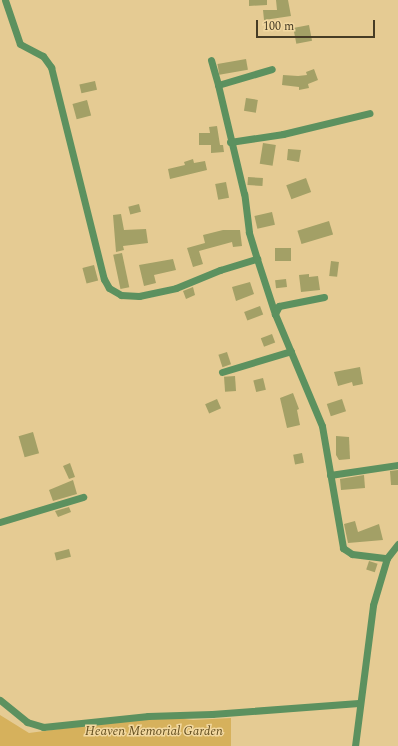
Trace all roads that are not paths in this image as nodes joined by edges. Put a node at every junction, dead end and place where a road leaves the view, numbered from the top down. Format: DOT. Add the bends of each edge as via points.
graph roads {
  1 [pos="5,0"];
  2 [pos="211,60"];
  3 [pos="272,69"];
  4 [pos="218,85"];
  5 [pos="370,113"];
  6 [pos="230,142"];
  7 [pos="257,259"];
  8 [pos="324,297"];
  9 [pos="275,314"];
  10 [pos="291,351"];
  11 [pos="222,372"];
  12 [pos="398,465"];
  13 [pos="330,475"];
  14 [pos="83,497"];
  15 [pos="0,522"];
  16 [pos="398,544"];
  17 [pos="386,558"];
  18 [pos="0,700"];
  19 [pos="359,703"];
  20 [pos="355,746"];
  1 -- 7 [label="street" via="20,44 43,56 51,67 96,250 108,288 121,296 139,296 176,288 220,270"];
  2 -- 4 [label="street"];
  3 -- 4 [label="street"];
  4 -- 6 [label="street"];
  5 -- 6 [label="street" via="283,134"];
  6 -- 7 [label="street"];
  7 -- 9 [label="street"];
  8 -- 9 [label="street" via="279,306"];
  9 -- 10 [label="street"];
  10 -- 11 [label="street"];
  10 -- 13 [label="street" via="322,426"];
  12 -- 13 [label="street"];
  13 -- 17 [label="street" via="343,548 352,554"];
  14 -- 15 [label="street"];
  16 -- 17 [label="street"];
  17 -- 19 [label="street" via="373,605"];
  18 -- 19 [label="street" via="27,722 43,727 148,716"];
  19 -- 20 [label="street"];
}
